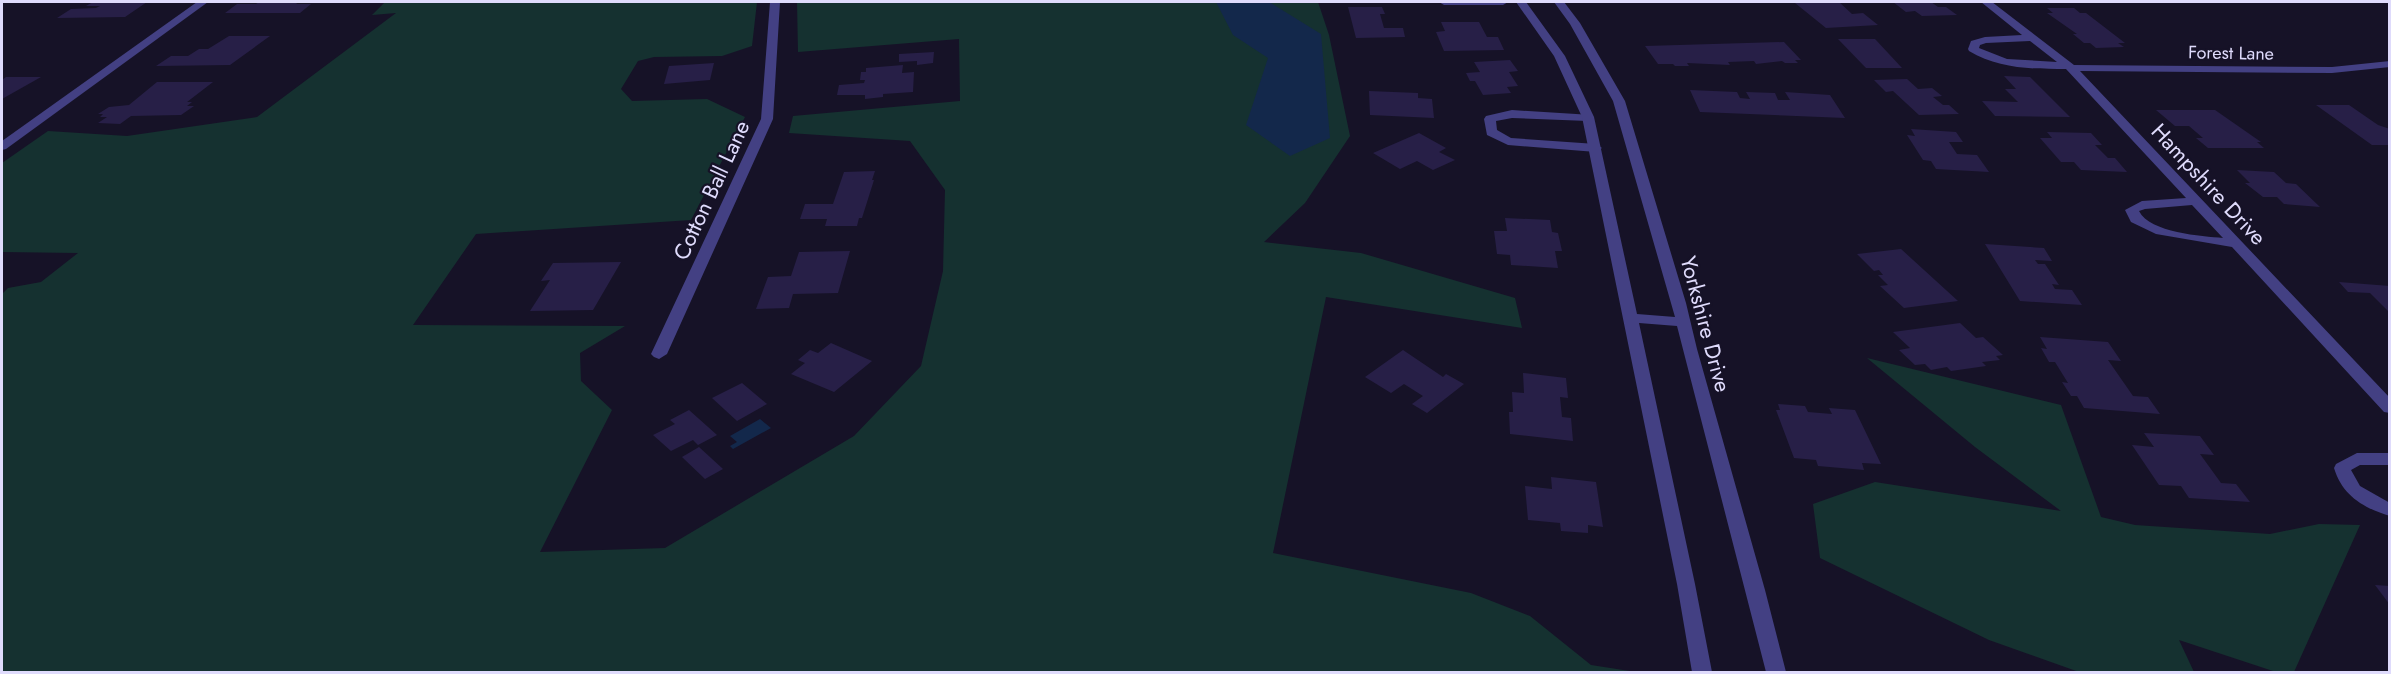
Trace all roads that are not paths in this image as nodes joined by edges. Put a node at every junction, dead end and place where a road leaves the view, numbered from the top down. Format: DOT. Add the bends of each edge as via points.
graph roads {
  1 [pos="203,2"];
  2 [pos="775,2"];
  3 [pos="1444,2"];
  4 [pos="1503,2"];
  5 [pos="1521,2"];
  6 [pos="1559,2"];
  7 [pos="1986,2"];
  8 [pos="2033,38"];
  9 [pos="2390,64"];
  10 [pos="2070,67"];
  11 [pos="1588,117"];
  12 [pos="5,141"];
  13 [pos="1596,148"];
  14 [pos="2196,201"];
  15 [pos="2237,244"];
  16 [pos="1630,318"];
  17 [pos="1683,322"];
  18 [pos="659,354"];
  19 [pos="2390,408"];
  20 [pos="2390,459"];
  21 [pos="2390,510"];
  22 [pos="1702,672"];
  23 [pos="1776,672"];
  1 -- 12 [label="street"];
  2 -- 18 [label="street, Cotton Ball Lane" via="767,118"];
  3 -- 4 [label="street"];
  5 -- 11 [label="street" via="1544,28"];
  6 -- 17 [label="street, Yorkshire Drive" via="1619,101"];
  7 -- 8 [label="street, Hampshire Drive"];
  8 -- 10 [label="street, Hampshire Drive"];
  8 -- 10 [label="street, Forest Lane" via="1985,40 1975,43 1973,49 1992,59"];
  9 -- 10 [label="street, Forest Lane" via="2332,70"];
  10 -- 14 [label="street, Hampshire Drive"];
  11 -- 13 [label="street"];
  11 -- 13 [label="street" via="1512,114 1490,119 1491,132 1508,141"];
  13 -- 16 [label="street"];
  14 -- 15 [label="street, Hampshire Drive"];
  14 -- 15 [label="street" via="2142,205 2132,210 2132,215 2152,229"];
  15 -- 19 [label="street, Hampshire Drive"];
  16 -- 17 [label="street"];
  16 -- 22 [label="street"];
  17 -- 23 [label="street, Yorkshire Drive"];
  20 -- 21 [label="street" via="2357,459 2342,468 2346,483 2366,500"];
}
